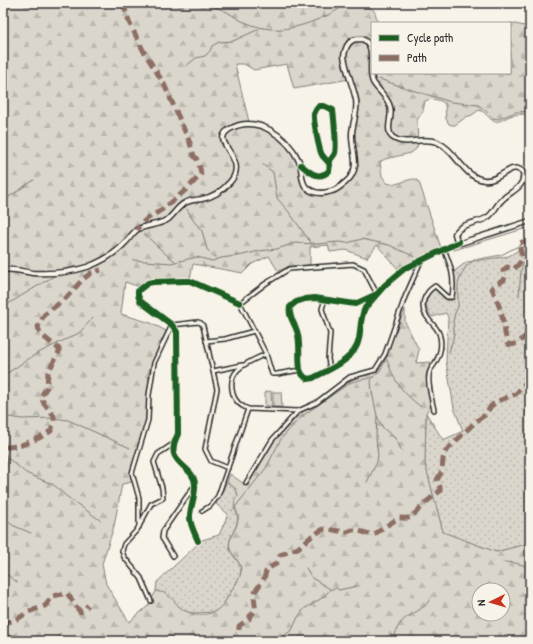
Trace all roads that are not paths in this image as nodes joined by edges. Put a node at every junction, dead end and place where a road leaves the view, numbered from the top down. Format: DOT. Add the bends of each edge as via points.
graph roads {
  1 [pos="301,165"];
  2 [pos="330,165"];
  3 [pos="530,221"];
  4 [pos="457,240"];
  5 [pos="444,249"];
  6 [pos="420,261"];
  7 [pos="3,270"];
  8 [pos="377,294"];
  9 [pos="325,299"];
  10 [pos="240,303"];
  11 [pos="172,325"];
  12 [pos="254,331"];
  13 [pos="206,341"];
  14 [pos="266,354"];
  15 [pos="243,365"];
  16 [pos="330,369"];
  17 [pos="300,370"];
  18 [pos="213,371"];
  19 [pos="248,409"];
  20 [pos="434,410"];
  21 [pos="298,411"];
  22 [pos="173,444"];
  23 [pos="228,468"];
  24 [pos="246,483"];
  25 [pos="196,484"];
  26 [pos="202,511"];
  27 [pos="138,527"];
  28 [pos="198,541"];
  29 [pos="173,556"];
  30 [pos="152,601"];
  1 -- 2 [label="street" via="321,176 329,171"];
  1 -- 4 [label="main road" via="304,185 309,190 325,193 343,185 355,170 352,131 357,105 344,53 351,42 363,40 371,51 372,79 390,107 389,129 392,137 400,141 428,140 438,143 471,174 481,179 496,179 515,168 523,172 522,184 502,199 489,217 458,229 455,234"];
  1 -- 7 [label="main road" via="289,145 279,135 258,125 238,126 225,133 225,145 236,165 236,173 220,192 185,203 166,220 137,230 116,252 88,267 46,273"];
  2 -- 2 [label="street" via="322,154 314,122 314,113 320,106 333,110 335,154"];
  3 -- 4 [label="main road" via="467,241"];
  4 -- 5 [label="street"];
  5 -- 6 [label="street"];
  5 -- 20 [label="street" via="452,266 452,297 447,298 435,286 428,291 423,300 424,313 438,329 441,338 440,352 429,372"];
  6 -- 8 [label="street" via="404,269"];
  6 -- 21 [label="street" via="385,354 375,370 350,377 316,403"];
  8 -- 9 [label="street" via="355,304"];
  8 -- 10 [label="street" via="364,269 353,264 289,269"];
  8 -- 16 [label="street" via="364,308 355,350 340,364"];
  9 -- 16 [label="street" via="322,309 330,333"];
  9 -- 17 [label="street" via="305,299 290,307 290,318 297,331"];
  10 -- 11 [label="street" via="190,281 153,282 141,288 138,291 140,300"];
  10 -- 12 [label="street"];
  11 -- 13 [label="street" via="201,323"];
  11 -- 22 [label="street" via="177,332 178,405 178,434"];
  11 -- 27 [label="street" via="154,363 148,420 132,473 139,498"];
  12 -- 13 [label="street"];
  12 -- 14 [label="street"];
  13 -- 18 [label="street"];
  14 -- 15 [label="street"];
  14 -- 17 [label="street" via="272,374"];
  15 -- 18 [label="street"];
  15 -- 19 [label="street" via="232,376 231,388 240,406"];
  16 -- 17 [label="street" via="308,379"];
  18 -- 23 [label="street" via="217,389 206,449 211,461"];
  19 -- 21 [label="street"];
  19 -- 23 [label="street"];
  21 -- 24 [label="street" via="272,440"];
  22 -- 25 [label="street" via="176,459 193,477"];
  22 -- 27 [label="street" via="158,454 154,462 163,498 151,504"];
  23 -- 26 [label="street" via="218,496"];
  25 -- 28 [label="street" via="190,521"];
  25 -- 29 [label="street" via="163,531 162,538"];
  27 -- 30 [label="street" via="124,544 122,553 141,578"];
}
